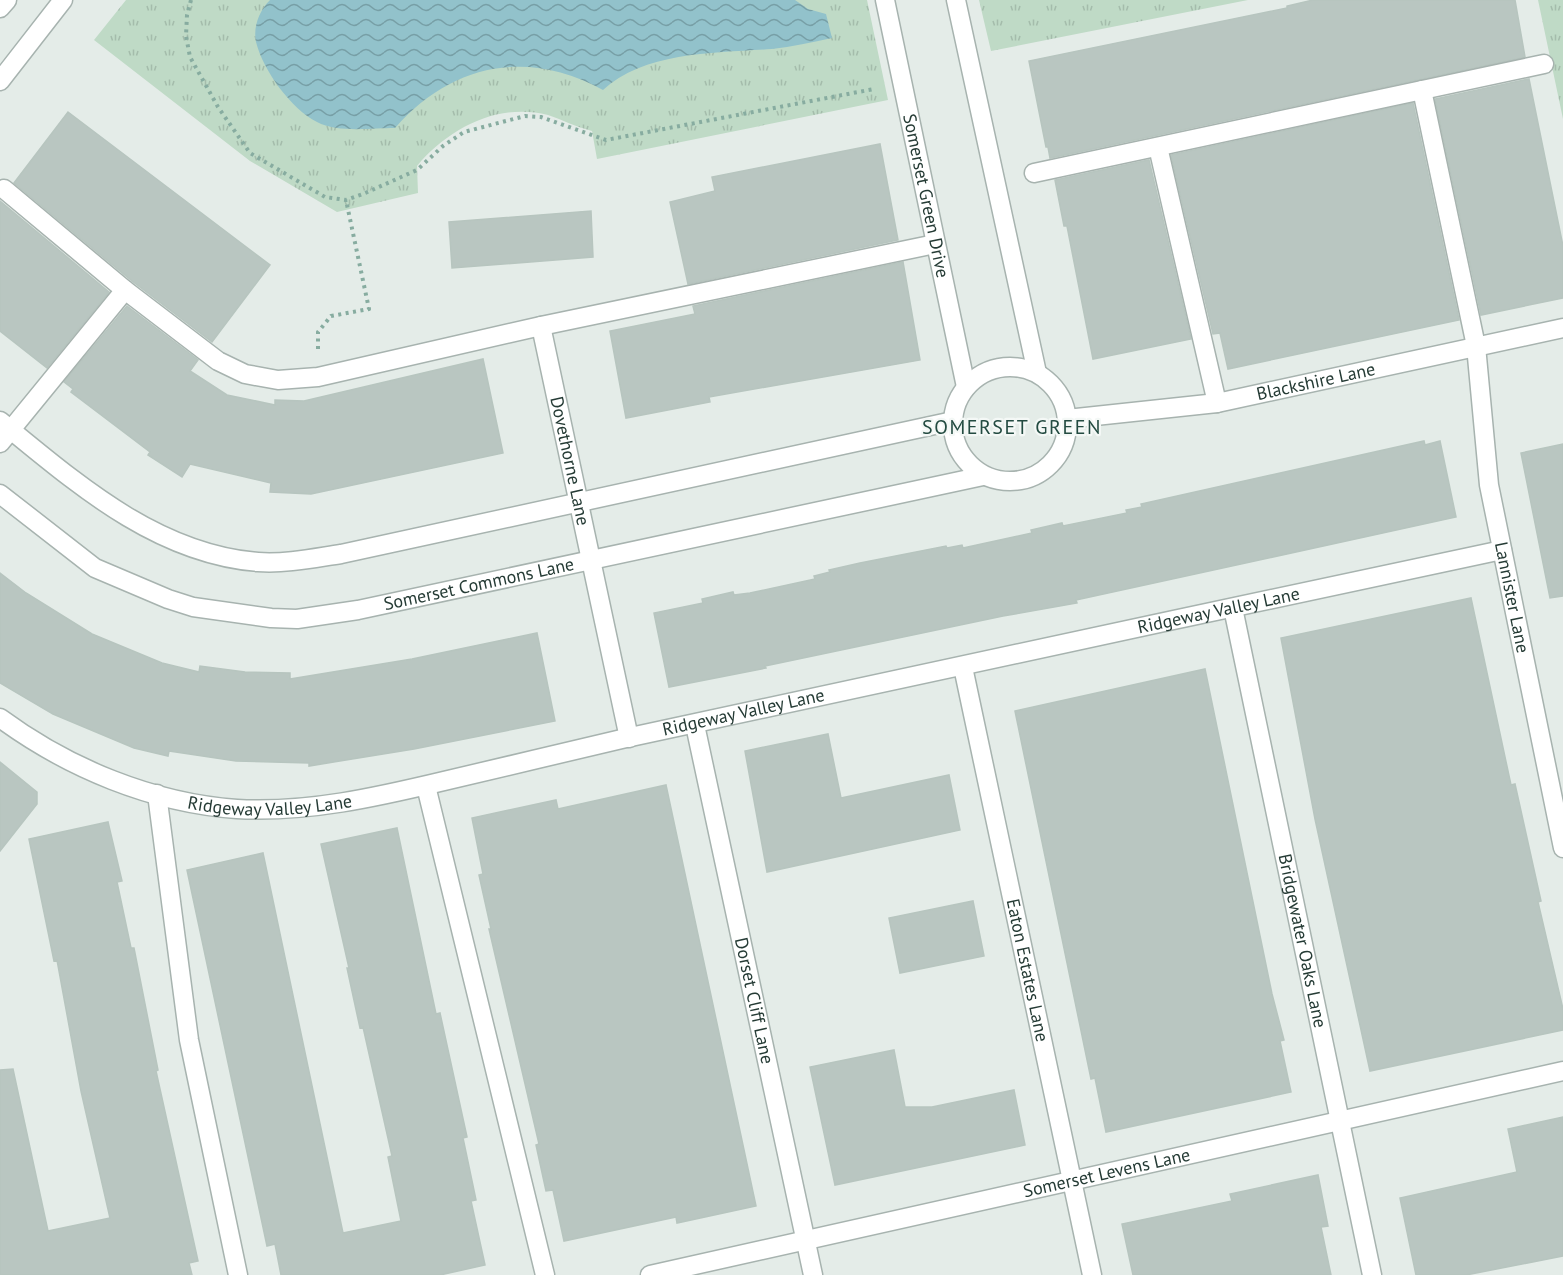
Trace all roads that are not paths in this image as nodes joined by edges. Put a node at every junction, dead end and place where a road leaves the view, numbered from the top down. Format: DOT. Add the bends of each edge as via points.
graph roads {
  1 [pos="7,0"];
  2 [pos="63,0"];
  3 [pos="956,0"];
  4 [pos="888,1"];
  5 [pos="0,8"];
  6 [pos="1544,64"];
  7 [pos="0,81"];
  8 [pos="1422,90"];
  9 [pos="1158,147"];
  10 [pos="1034,173"];
  11 [pos="4,189"];
  12 [pos="935,244"];
  13 [pos="125,290"];
  14 [pos="541,326"];
  15 [pos="1563,328"];
  16 [pos="1476,346"];
  17 [pos="1037,373"];
  18 [pos="966,387"];
  19 [pos="1217,403"];
  20 [pos="1067,419"];
  21 [pos="953,421"];
  22 [pos="4,432"];
  23 [pos="983,476"];
  24 [pos="0,494"];
  25 [pos="579,501"];
  26 [pos="1502,550"];
  27 [pos="591,559"];
  28 [pos="1233,608"];
  29 [pos="963,667"];
  30 [pos="0,718"];
  31 [pos="694,725"];
  32 [pos="629,738"];
  33 [pos="426,786"];
  34 [pos="157,794"];
  35 [pos="1563,848"];
  36 [pos="1563,1071"];
  37 [pos="1340,1120"];
  38 [pos="1072,1180"];
  39 [pos="806,1239"];
  40 [pos="238,1275"];
  41 [pos="545,1275"];
  42 [pos="650,1275"];
  43 [pos="813,1275"];
  44 [pos="1092,1275"];
  45 [pos="1372,1275"];
  1 -- 5 [label="street"];
  2 -- 7 [label="street"];
  3 -- 17 [label="street"];
  4 -- 12 [label="street, Somerset Green Drive"];
  6 -- 8 [label="street"];
  8 -- 9 [label="street"];
  8 -- 16 [label="street, Lannister Lane"];
  9 -- 10 [label="street"];
  9 -- 19 [label="street"];
  11 -- 13 [label="street"];
  12 -- 14 [label="street"];
  12 -- 18 [label="street, Somerset Green Drive"];
  13 -- 14 [label="street" via="218,360 245,374 278,380 318,377"];
  13 -- 22 [label="street"];
  14 -- 25 [label="street, Dovethorne Lane"];
  15 -- 16 [label="street, Blackshire Lane"];
  16 -- 19 [label="street, Blackshire Lane"];
  16 -- 26 [label="street, Lannister Lane" via="1488,486"];
  17 -- 18 [label="street" via="1018,367 999,368"];
  17 -- 20 [label="street" via="1060,395"];
  18 -- 21 [label="street" via="956,403"];
  19 -- 20 [label="street, Blackshire Lane"];
  20 -- 23 [label="street" via="1064,443 1046,470 1016,482"];
  21 -- 23 [label="street" via="960,453"];
  21 -- 25 [label="street"];
  22 -- 25 [label="street" via="149,530 203,551 258,561 284,562 341,554"];
  23 -- 27 [label="street, Somerset Commons Lane"];
  24 -- 27 [label="street, Somerset Commons Lane" via="78,556 116,579 193,607 271,618 297,619 358,610"];
  25 -- 27 [label="street, Dovethorne Lane"];
  26 -- 28 [label="street, Ridgeway Valley Lane"];
  26 -- 35 [label="street, Lannister Lane"];
  27 -- 32 [label="street, Dovethorne Lane"];
  28 -- 29 [label="street, Ridgeway Valley Lane"];
  28 -- 37 [label="street, Bridgewater Oaks Lane"];
  29 -- 31 [label="street, Ridgeway Valley Lane"];
  29 -- 38 [label="street, Eaton Estates Lane"];
  30 -- 34 [label="street, Ridgeway Valley Lane" via="68,761 123,785"];
  31 -- 32 [label="street, Ridgeway Valley Lane"];
  31 -- 39 [label="street, Dorset Cliff Lane"];
  32 -- 33 [label="street, Ridgeway Valley Lane"];
  33 -- 34 [label="street, Ridgeway Valley Lane" via="298,808 237,809"];
  33 -- 41 [label="street"];
  34 -- 40 [label="street" via="189,1040"];
  36 -- 37 [label="street, Somerset Levens Lane"];
  37 -- 38 [label="street, Somerset Levens Lane"];
  37 -- 45 [label="street, Bridgewater Oaks Lane"];
  38 -- 39 [label="street, Somerset Levens Lane"];
  38 -- 44 [label="street, Eaton Estates Lane"];
  39 -- 42 [label="street, Somerset Levens Lane"];
  39 -- 43 [label="street, Dorset Cliff Lane"];
}
